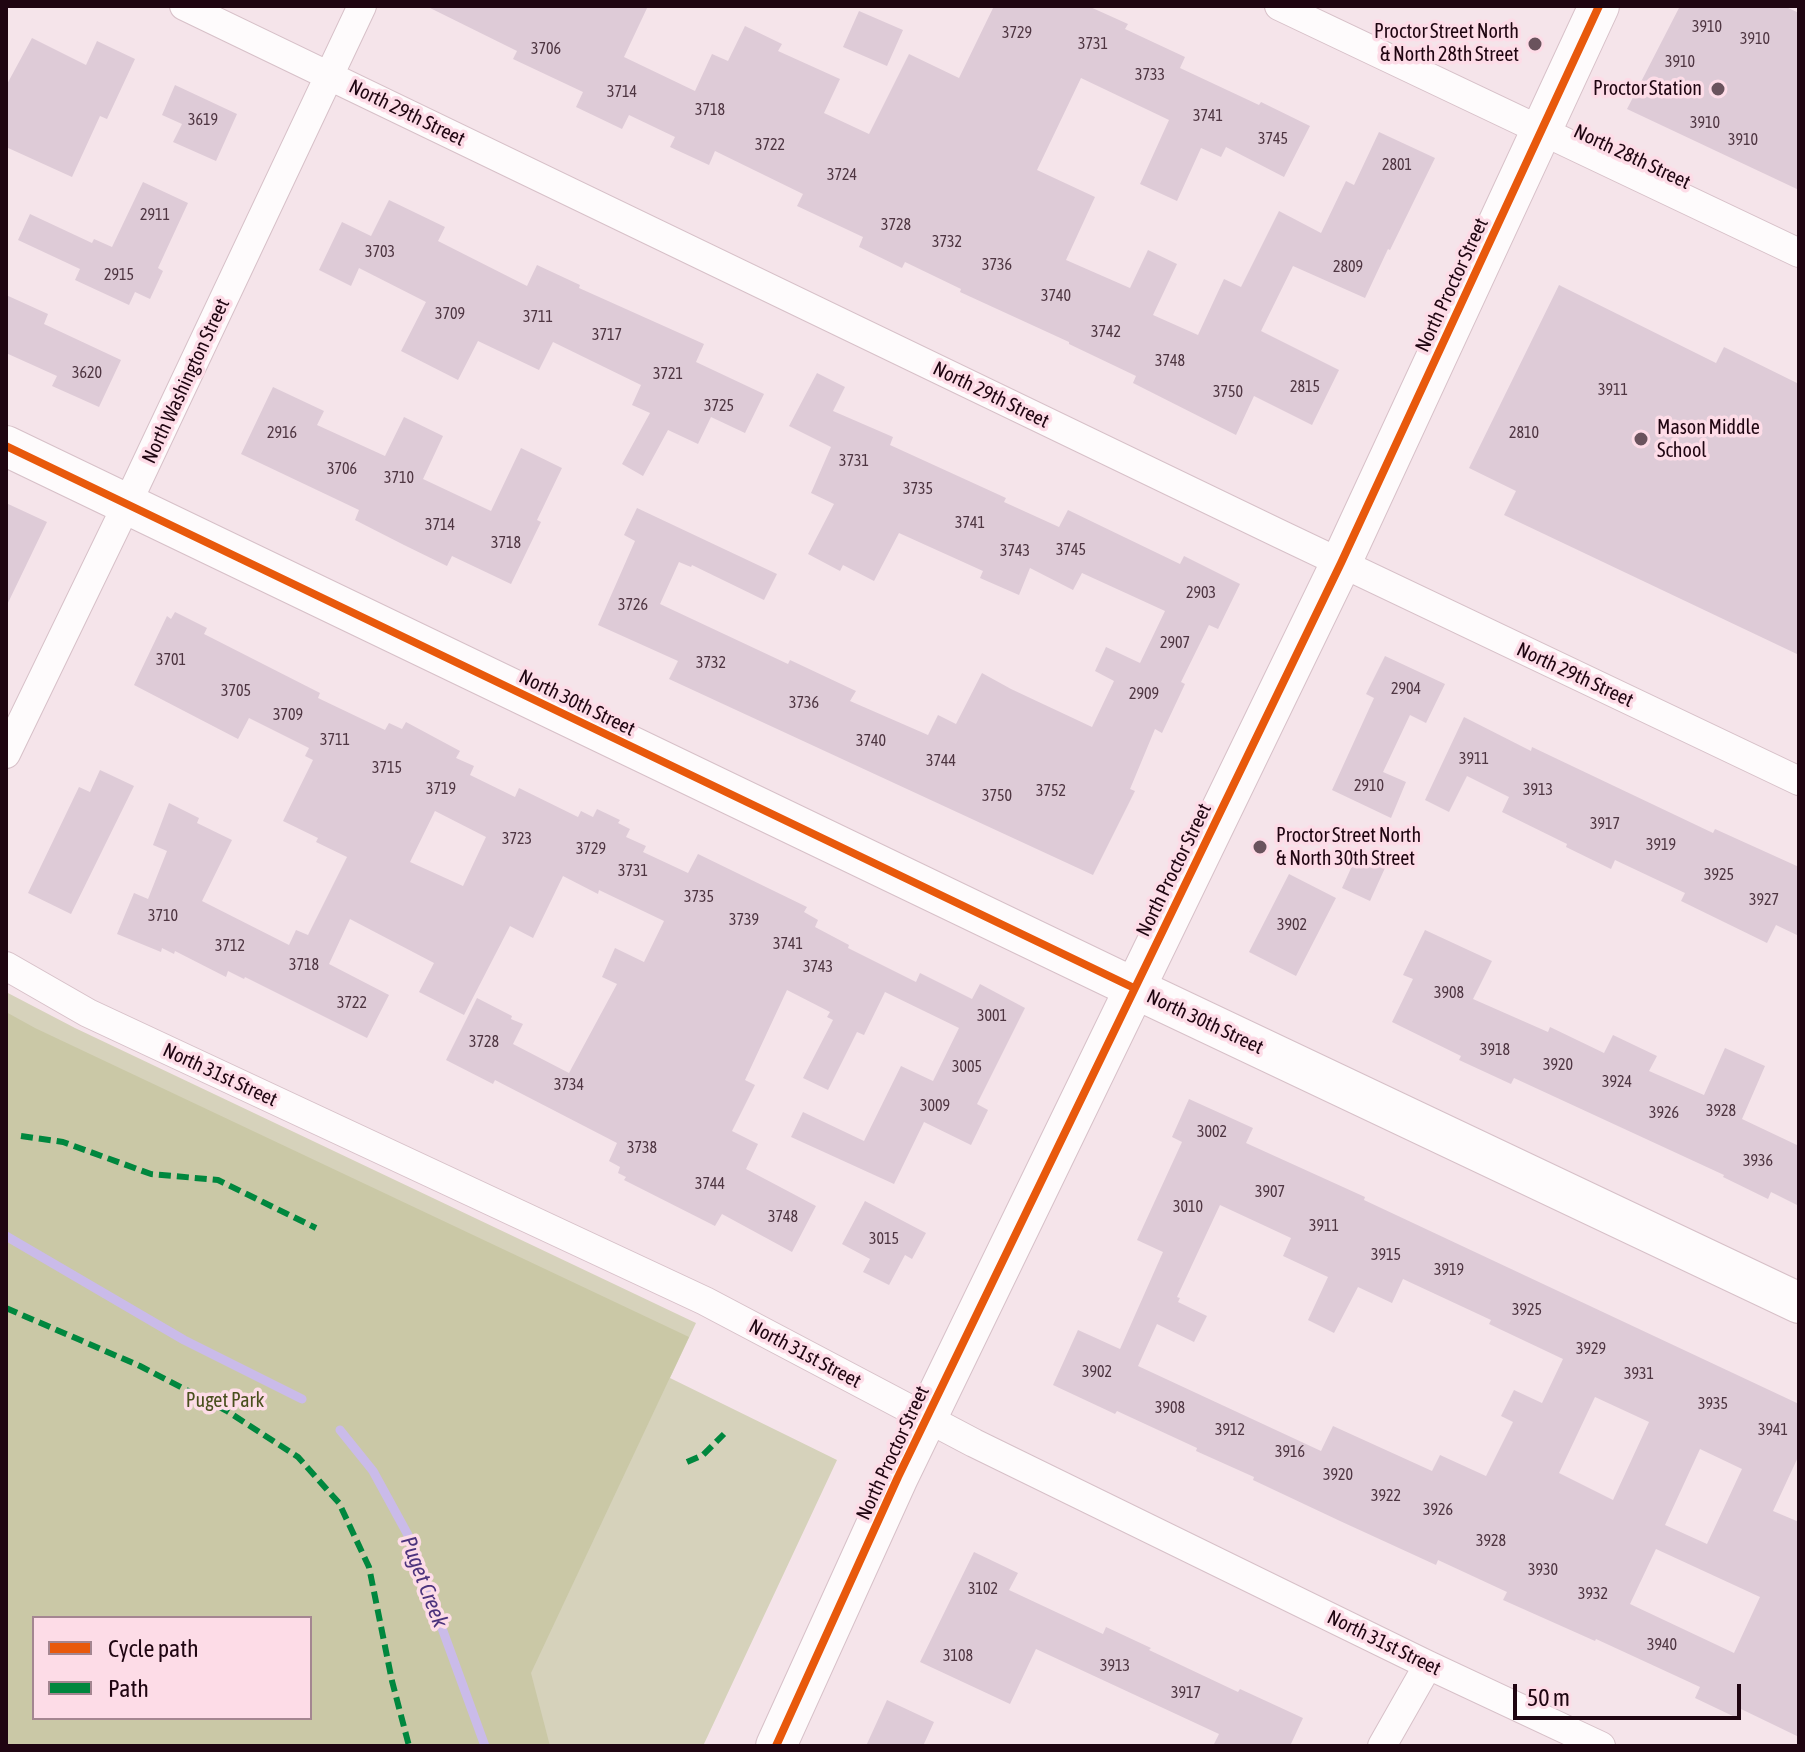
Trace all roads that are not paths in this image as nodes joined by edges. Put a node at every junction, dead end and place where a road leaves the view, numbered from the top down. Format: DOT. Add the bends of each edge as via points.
graph roads {
  1 [pos="184,6"];
  2 [pos="362,6"];
  3 [pos="1279,6"];
  4 [pos="1599,6"];
  5 [pos="328,75"];
  6 [pos="1541,132"];
  7 [pos="1799,253"];
  8 [pos="6,446"];
  9 [pos="127,504"];
  10 [pos="1341,563"];
  11 [pos="6,754"];
  12 [pos="1799,781"];
  13 [pos="6,966"];
  14 [pos="1134,988"];
  15 [pos="1799,1303"];
  16 [pos="927,1418"];
  17 [pos="1428,1665"];
  18 [pos="776,1746"];
  19 [pos="1382,1746"];
  20 [pos="1601,1746"];
  1 -- 5 [label="street, North 29th Street"];
  2 -- 5 [label="street, North Washington Street"];
  3 -- 6 [label="street, North 28th Street"];
  4 -- 6 [label="main road, North Proctor Street"];
  5 -- 9 [label="street, North Washington Street"];
  5 -- 10 [label="street, North 29th Street"];
  6 -- 7 [label="street, North 28th Street"];
  6 -- 10 [label="main road, North Proctor Street"];
  8 -- 9 [label="main road, North 30th Street"];
  9 -- 11 [label="street, North Washington Street"];
  9 -- 14 [label="main road, North 30th Street"];
  10 -- 12 [label="street, North 29th Street"];
  10 -- 14 [label="main road, North Proctor Street"];
  13 -- 16 [label="street, North 31st Street" via="88,1013 705,1301"];
  14 -- 15 [label="main road, North 30th Street"];
  14 -- 16 [label="main road, North Proctor Street"];
  16 -- 17 [label="street, North 31st Street"];
  16 -- 18 [label="main road, North Proctor Street"];
  17 -- 19 [label="street"];
  17 -- 20 [label="street, North 31st Street"];
}
